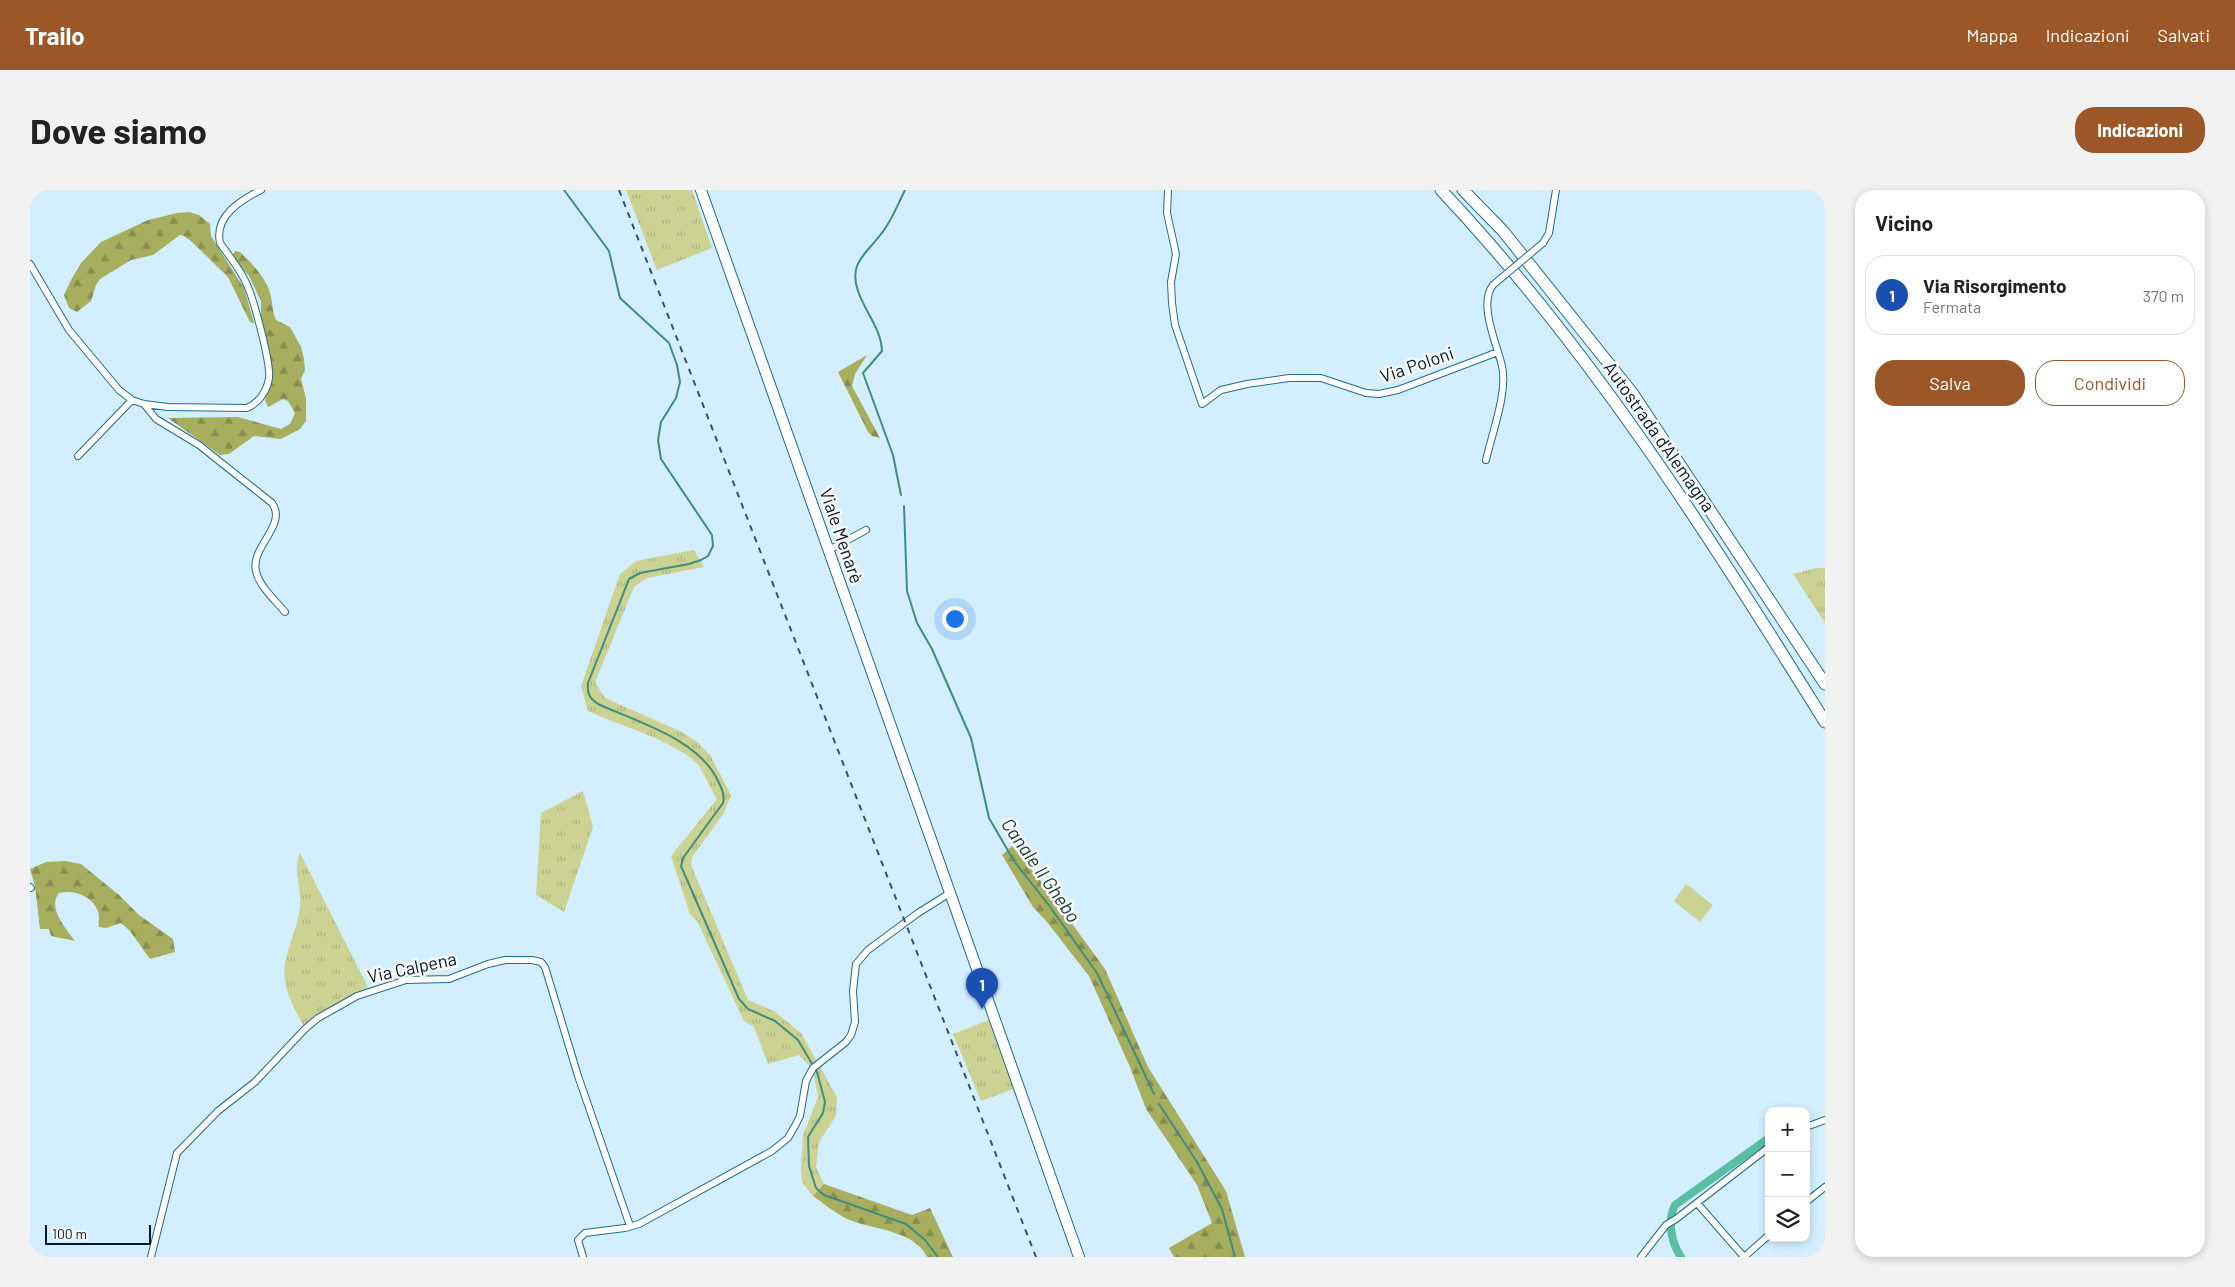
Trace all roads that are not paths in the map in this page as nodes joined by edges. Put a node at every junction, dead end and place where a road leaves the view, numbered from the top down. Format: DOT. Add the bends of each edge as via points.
graph roads {
  1 [pos="261,190"];
  2 [pos="701,190"];
  3 [pos="1168,190"];
  4 [pos="1441,190"];
  5 [pos="1463,190"];
  6 [pos="1556,190"];
  7 [pos="30,264"];
  8 [pos="1498,352"];
  9 [pos="132,400"];
  10 [pos="144,404"];
  11 [pos="78,456"];
  12 [pos="1486,460"];
  13 [pos="866,530"];
  14 [pos="829,550"];
  15 [pos="285,612"];
  16 [pos="1825,684"];
  17 [pos="1825,722"];
  18 [pos="950,894"];
  19 [pos="1825,1120"];
  20 [pos="1810,1126"];
  21 [pos="1765,1150"];
  22 [pos="1825,1187"];
  23 [pos="1810,1199"];
  24 [pos="1697,1203"];
  25 [pos="630,1226"];
  26 [pos="1765,1239"];
  27 [pos="151,1257"];
  28 [pos="582,1257"];
  29 [pos="1079,1257"];
  30 [pos="1641,1257"];
  31 [pos="1744,1257"];
  1 -- 10 [label="street" via="244,199 224,217 218,235 244,278 253,300 269,375 263,394 252,406 240,409"];
  2 -- 14 [label="main road, Viale Menarè"];
  3 -- 8 [label="street, Via Poloni" via="1167,213 1176,254 1170,282 1175,325 1202,404 1222,390 1288,378 1321,378 1379,394 1398,390"];
  4 -- 17 [label="highway, Autostrada d'Alemagna" via="1490,242 1612,397 1697,521"];
  5 -- 16 [label="highway, Autostrada d'Alemagna" via="1503,231 1633,394"];
  6 -- 8 [label="street, bridge" via="1549,233 1543,243 1489,290 1487,300"];
  7 -- 9 [label="street" via="69,330 119,390"];
  8 -- 12 [label="street" via="1503,384"];
  9 -- 10 [label="street"];
  9 -- 11 [label="street"];
  10 -- 15 [label="street" via="156,419 199,445 272,503 276,519 255,565 258,578"];
  13 -- 14 [label="street"];
  14 -- 18 [label="main road, Viale Menarè"];
  18 -- 25 [label="street" via="868,950 856,964 853,991 855,1022 851,1035 815,1066 806,1081 800,1116 788,1138 749,1164"];
  18 -- 29 [label="main road, Viale Menarè"];
  19 -- 20 [label="street"];
  21 -- 24 [label="street"];
  22 -- 23 [label="street"];
  24 -- 30 [label="street" via="1666,1225"];
  24 -- 31 [label="street"];
  25 -- 27 [label="street, Via Calpena" via="578,1076 545,967 541,962 532,960 505,960 449,979 406,980 384,986 339,1005 305,1029 255,1082 218,1111 177,1153"];
  25 -- 28 [label="street" via="580,1236 578,1244"];
  26 -- 31 [label="street"];
}
